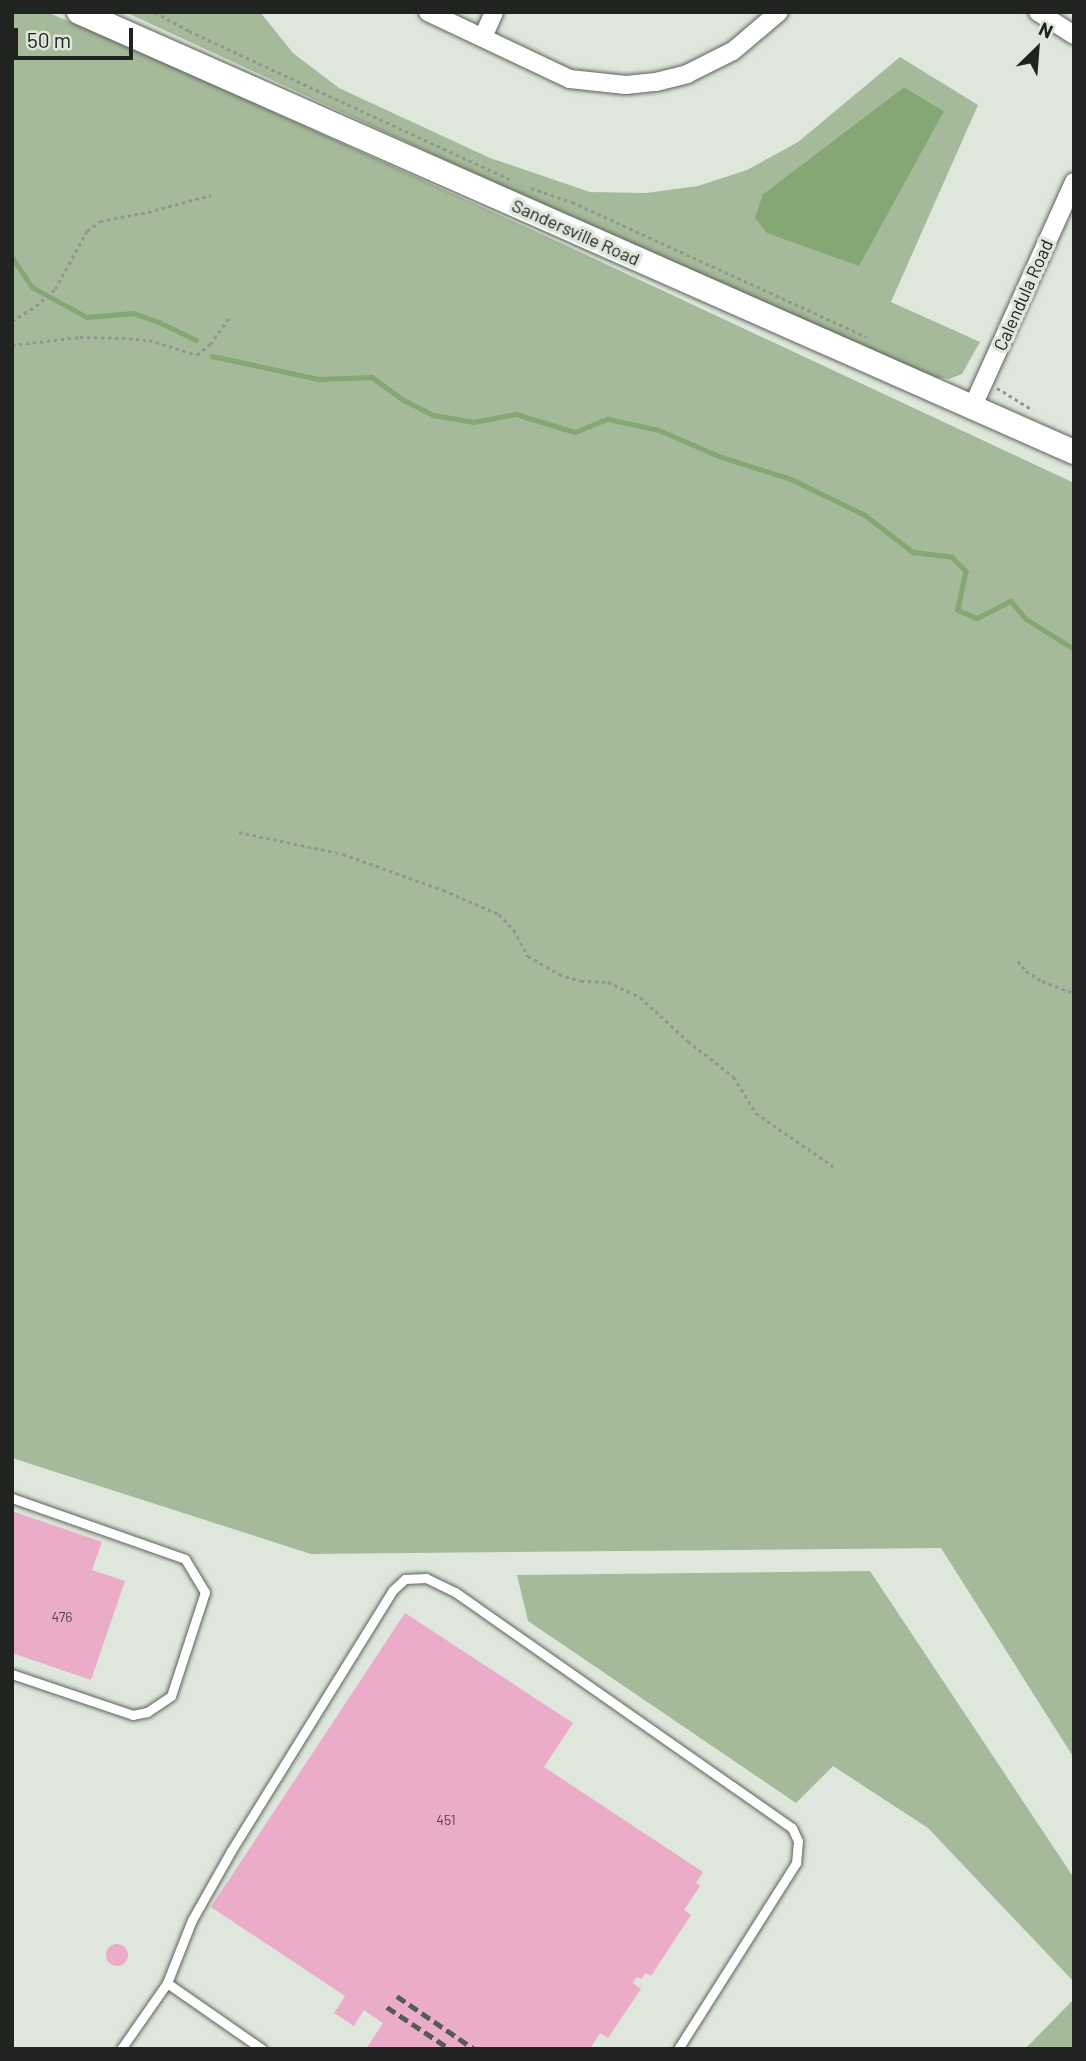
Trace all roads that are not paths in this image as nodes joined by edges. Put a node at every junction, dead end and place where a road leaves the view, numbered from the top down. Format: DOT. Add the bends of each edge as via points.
graph roads {
  1 [pos="79,12"];
  2 [pos="428,12"];
  3 [pos="494,12"];
  4 [pos="779,12"];
  5 [pos="1038,12"];
  6 [pos="1074,35"];
  7 [pos="483,37"];
  8 [pos="1074,182"];
  9 [pos="972,408"];
  10 [pos="1074,452"];
  11 [pos="12,1498"];
  12 [pos="12,1674"];
  13 [pos="167,1983"];
  14 [pos="121,2049"];
  15 [pos="262,2049"];
  16 [pos="678,2049"];
  1 -- 9 [label="street, Sandersville Road"];
  2 -- 7 [label="street"];
  3 -- 7 [label="street"];
  4 -- 7 [label="street" via="733,51 687,74 626,85 570,79"];
  5 -- 6 [label="street"];
  8 -- 9 [label="street, Calendula Road"];
  9 -- 10 [label="street, Sandersville Road"];
  11 -- 12 [label="lane" via="185,1559 205,1592 171,1696 147,1712 132,1716"];
  13 -- 14 [label="lane"];
  13 -- 15 [label="lane"];
  13 -- 16 [label="lane" via="192,1920 231,1851 393,1590 405,1579 426,1578 455,1592 792,1828 799,1841 796,1863"];
}
